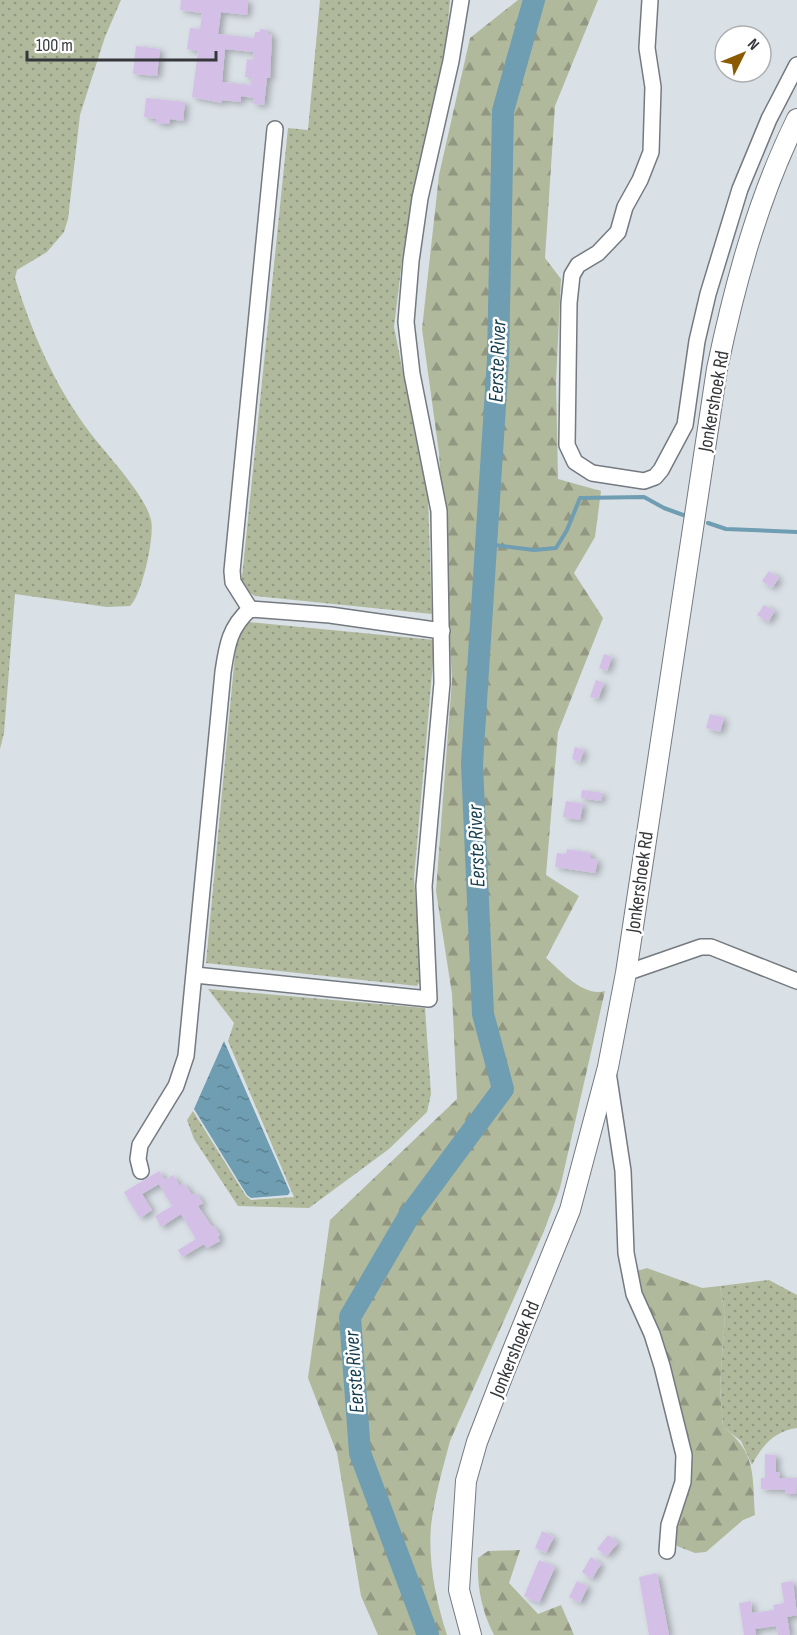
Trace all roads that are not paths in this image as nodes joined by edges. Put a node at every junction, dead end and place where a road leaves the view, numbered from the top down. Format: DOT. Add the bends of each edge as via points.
graph roads {
  1 [pos="461,0"];
  2 [pos="651,0"];
  3 [pos="797,65"];
  4 [pos="797,119"];
  5 [pos="275,129"];
  6 [pos="250,609"];
  7 [pos="442,632"];
  8 [pos="626,973"];
  9 [pos="195,975"];
  10 [pos="797,981"];
  11 [pos="608,1067"];
  12 [pos="141,1171"];
  13 [pos="667,1551"];
  14 [pos="471,1635"];
  1 -- 7 [label="street" via="420,198 406,322 412,374 439,511"];
  2 -- 3 [label="street" via="646,48 653,87 651,152 625,207 618,232 598,254 578,265 572,275 567,445 575,462 592,473 650,479 661,470 683,433 697,341 718,257 754,154"];
  4 -- 8 [label="street, Jonkershoek Rd" via="758,211 717,369"];
  5 -- 6 [label="street" via="232,571 233,582"];
  6 -- 7 [label="street" via="330,615"];
  6 -- 9 [label="street" via="233,627 227,644"];
  7 -- 9 [label="street" via="440,711 424,886 429,999"];
  8 -- 10 [label="street" via="711,947"];
  8 -- 11 [label="street, Jonkershoek Rd"];
  9 -- 12 [label="street" via="183,1071 140,1145"];
  11 -- 13 [label="street" via="623,1171 628,1263 634,1294 662,1366 684,1455"];
  11 -- 14 [label="street, Jonkershoek Rd" via="570,1210 500,1382 466,1481 459,1590"];
}
